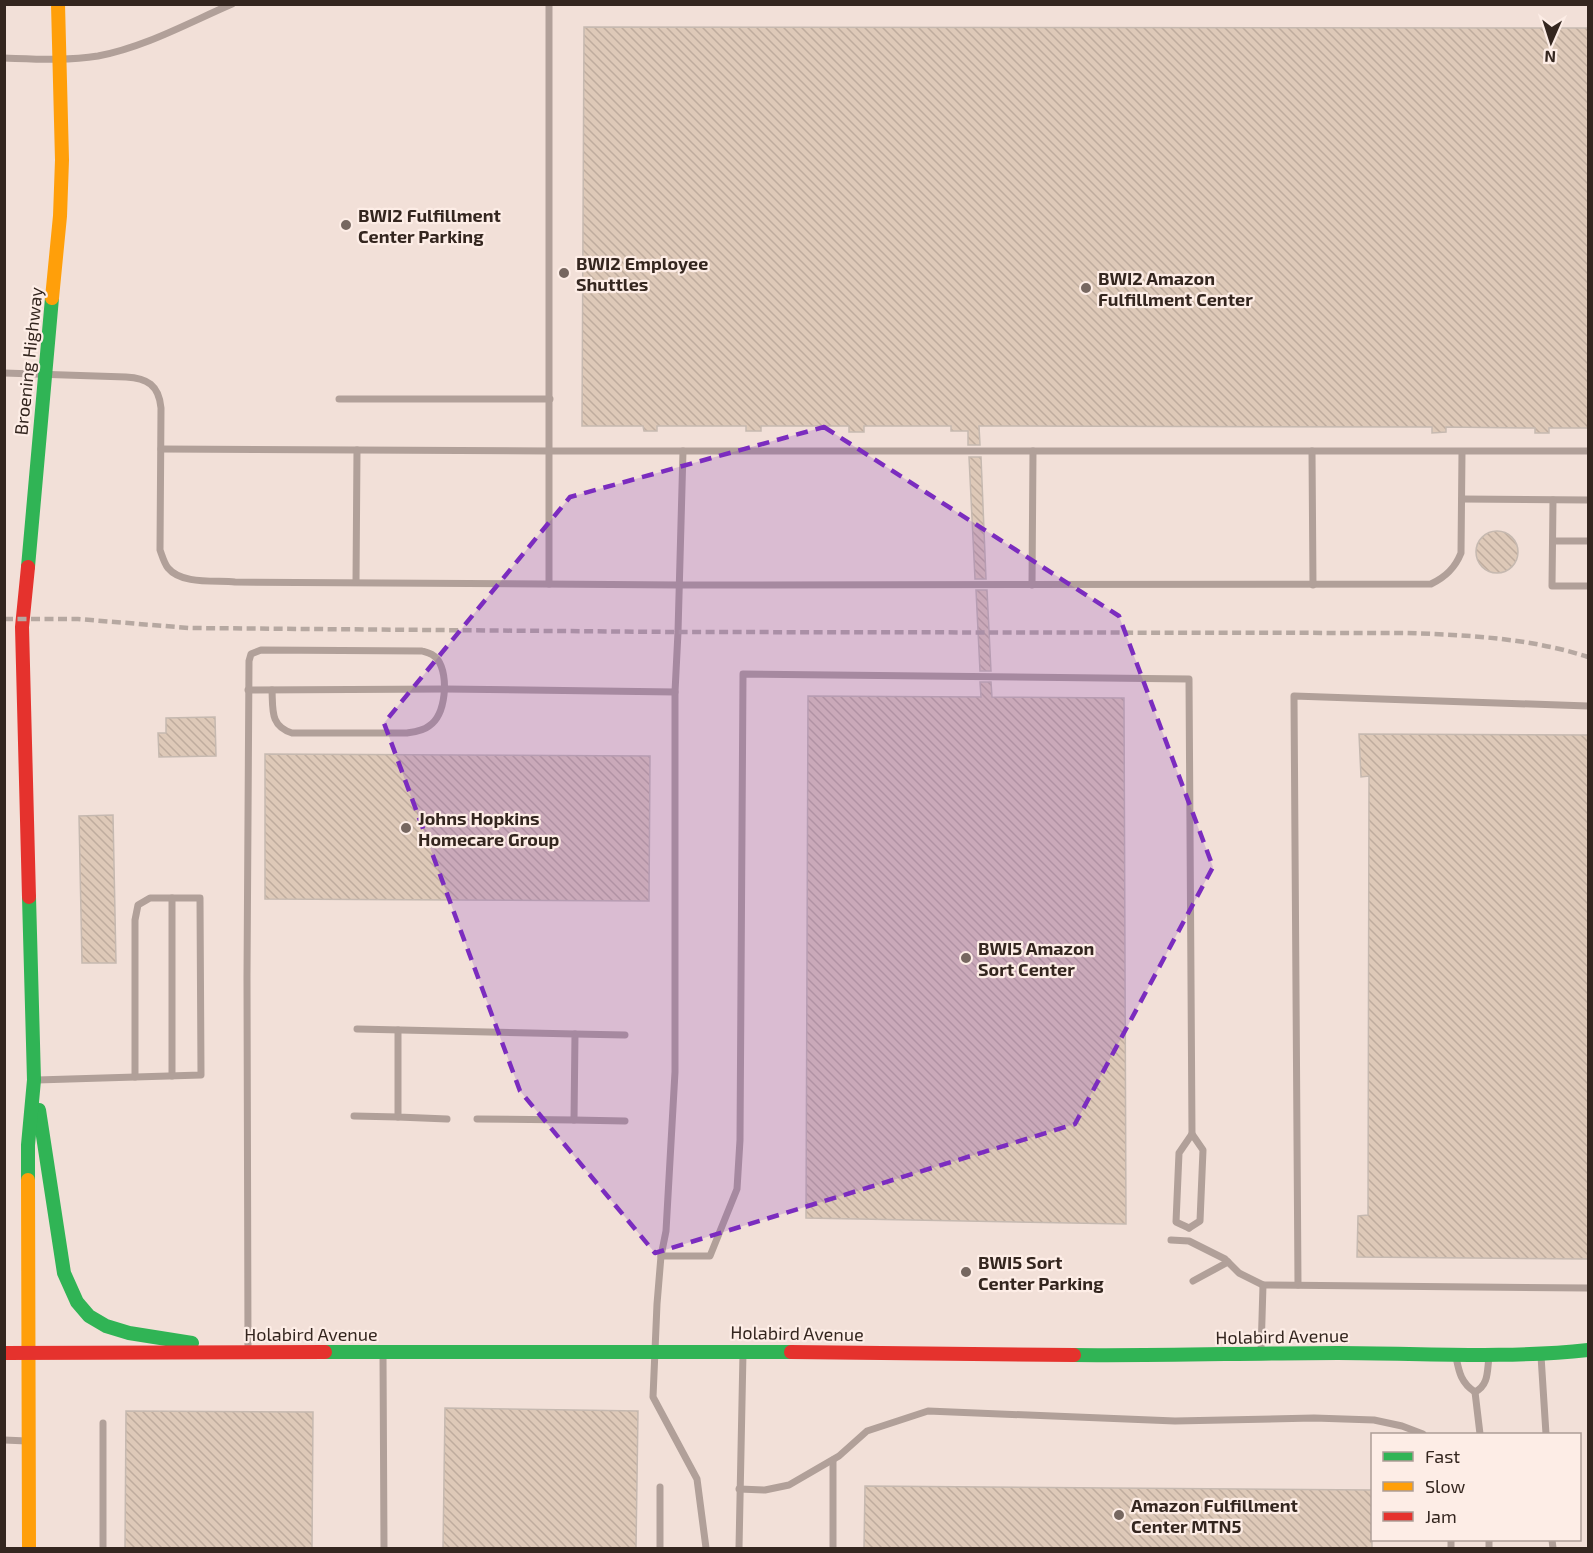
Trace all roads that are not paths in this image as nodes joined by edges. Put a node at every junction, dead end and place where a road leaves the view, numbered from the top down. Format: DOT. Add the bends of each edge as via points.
graph roads {
  1 [pos="58,4"];
  2 [pos="232,4"];
  3 [pos="549,4"];
  4 [pos="4,58"];
  5 [pos="60,59"];
  6 [pos="4,373"];
  7 [pos="45,374"];
  8 [pos="339,399"];
  9 [pos="550,399"];
  10 [pos="161,449"];
  11 [pos="357,450"];
  12 [pos="550,451"];
  13 [pos="683,451"];
  14 [pos="1033,451"];
  15 [pos="1588,451"];
  16 [pos="1312,452"];
  17 [pos="1462,452"];
  18 [pos="1462,499"];
  19 [pos="1553,500"];
  20 [pos="1588,500"];
  21 [pos="1552,541"];
  22 [pos="1588,541"];
  23 [pos="357,582"];
  24 [pos="549,584"];
  25 [pos="680,585"];
  26 [pos="1032,585"];
  27 [pos="1313,585"];
  28 [pos="1588,586"];
  29 [pos="446,689"];
  30 [pos="248,690"];
  31 [pos="272,690"];
  32 [pos="675,692"];
  33 [pos="1588,706"];
  34 [pos="172,898"];
  35 [pos="357,1029"];
  36 [pos="398,1030"];
  37 [pos="575,1034"];
  38 [pos="625,1035"];
  39 [pos="172,1076"];
  40 [pos="135,1077"];
  41 [pos="34,1080"];
  42 [pos="354,1116"];
  43 [pos="398,1117"];
  44 [pos="447,1119"];
  45 [pos="477,1119"];
  46 [pos="574,1120"];
  47 [pos="626,1121"];
  48 [pos="1192,1134"];
  49 [pos="1189,1228"];
  50 [pos="1171,1240"];
  51 [pos="1189,1241"];
  52 [pos="661,1256"];
  53 [pos="1228,1262"];
  54 [pos="1193,1281"];
  55 [pos="1263,1285"];
  56 [pos="1298,1285"];
  57 [pos="1588,1288"];
  58 [pos="1588,1350"];
  59 [pos="656,1351"];
  60 [pos="743,1351"];
  61 [pos="248,1352"];
  62 [pos="383,1352"];
  63 [pos="4,1353"];
  64 [pos="30,1354"];
  65 [pos="1261,1354"];
  66 [pos="1455,1354"];
  67 [pos="1489,1355"];
  68 [pos="1541,1355"];
  69 [pos="1588,1359"];
  70 [pos="1475,1392"];
  71 [pos="103,1423"];
  72 [pos="1420,1433"];
  73 [pos="1480,1433"];
  74 [pos="1546,1433"];
  75 [pos="4,1440"];
  76 [pos="29,1441"];
  77 [pos="833,1460"];
  78 [pos="660,1487"];
  79 [pos="739,1489"];
  80 [pos="29,1548"];
  81 [pos="103,1548"];
  82 [pos="384,1548"];
  83 [pos="660,1548"];
  84 [pos="706,1548"];
  85 [pos="739,1548"];
  86 [pos="833,1548"];
  1 -- 5 [label="main road, Broening Highway"];
  2 -- 5 [label="lane" via="140,45 97,56"];
  3 -- 9 [label="lane"];
  4 -- 5 [label="lane"];
  5 -- 7 [label="main road, Broening Highway" via="60,216"];
  6 -- 7 [label="lane"];
  7 -- 10 [label="lane" via="148,381 156,388 160,400"];
  7 -- 41 [label="main road, Broening Highway" via="22,627"];
  8 -- 9 [label="lane"];
  9 -- 12 [label="lane"];
  10 -- 11 [label="lane"];
  10 -- 23 [label="lane" via="160,550 175,574 235,582"];
  11 -- 12 [label="lane"];
  11 -- 23 [label="lane"];
  12 -- 13 [label="lane"];
  12 -- 24 [label="lane"];
  13 -- 14 [label="lane"];
  13 -- 25 [label="lane"];
  14 -- 16 [label="lane"];
  14 -- 26 [label="lane"];
  15 -- 17 [label="lane"];
  16 -- 17 [label="lane"];
  16 -- 27 [label="lane"];
  17 -- 18 [label="lane"];
  18 -- 19 [label="lane"];
  18 -- 27 [label="lane" via="1461,553 1454,568 1438,580 1423,584"];
  19 -- 20 [label="lane"];
  19 -- 21 [label="lane"];
  21 -- 22 [label="lane"];
  21 -- 28 [label="lane" via="1552,586"];
  23 -- 24 [label="lane"];
  24 -- 25 [label="lane"];
  25 -- 26 [label="lane"];
  25 -- 32 [label="lane"];
  26 -- 27 [label="lane"];
  29 -- 30 [label="lane" via="440,662 433,654 422,651 261,650 251,654"];
  29 -- 31 [label="lane"];
  29 -- 31 [label="lane" via="438,717 431,726 407,733 282,730 276,723"];
  29 -- 32 [label="lane"];
  30 -- 31 [label="lane"];
  30 -- 61 [label="lane"];
  32 -- 52 [label="lane" via="675,1072 666,1231"];
  33 -- 56 [label="lane" via="1294,696"];
  34 -- 39 [label="lane"];
  34 -- 39 [label="lane" via="200,898 201,1075"];
  34 -- 40 [label="lane" via="150,898 138,904"];
  35 -- 36 [label="lane"];
  36 -- 37 [label="lane"];
  36 -- 43 [label="lane"];
  37 -- 38 [label="lane"];
  37 -- 46 [label="lane"];
  39 -- 40 [label="lane"];
  40 -- 41 [label="lane"];
  41 -- 61 [label="main road" via="64,1273 77,1302 89,1316 129,1333"];
  41 -- 64 [label="main road, Broening Highway" via="28,1145"];
  42 -- 43 [label="lane"];
  43 -- 44 [label="lane"];
  45 -- 46 [label="lane"];
  46 -- 47 [label="lane"];
  48 -- 49 [label="lane" via="1203,1150 1202,1187 1200,1221"];
  48 -- 49 [label="lane" via="1179,1153 1176,1222"];
  48 -- 52 [label="lane" via="1188,679 743,674 737,1189 710,1256"];
  49 -- 51 [label="lane"];
  50 -- 51 [label="lane"];
  51 -- 53 [label="lane"];
  52 -- 59 [label="lane"];
  53 -- 54 [label="lane"];
  53 -- 55 [label="lane" via="1239,1273"];
  55 -- 56 [label="lane"];
  55 -- 65 [label="lane"];
  56 -- 57 [label="lane"];
  58 -- 68 [label="main road, Holabird Avenue"];
  59 -- 60 [label="main road, Holabird Avenue"];
  59 -- 62 [label="main road, Holabird Avenue"];
  59 -- 84 [label="lane" via="653,1397 697,1479"];
  60 -- 65 [label="main road, Holabird Avenue"];
  60 -- 79 [label="lane"];
  61 -- 62 [label="main road, Holabird Avenue"];
  61 -- 64 [label="main road, Holabird Avenue"];
  62 -- 82 [label="lane"];
  63 -- 64 [label="main road, Holabird Avenue"];
  64 -- 76 [label="main road, Broening Highway"];
  65 -- 66 [label="main road, Holabird Avenue"];
  66 -- 67 [label="main road, Holabird Avenue"];
  66 -- 70 [label="lane" via="1460,1375"];
  67 -- 68 [label="main road, Holabird Avenue"];
  67 -- 70 [label="lane" via="1484,1385"];
  68 -- 69 [label="main road"];
  68 -- 74 [label="lane"];
  70 -- 73 [label="lane"];
  71 -- 81 [label="lane"];
  72 -- 77 [label="lane" via="1374,1420 1175,1421 928,1411 867,1431"];
  75 -- 76 [label="lane"];
  76 -- 80 [label="main road, Broening Highway"];
  77 -- 79 [label="lane" via="789,1485 765,1490"];
  77 -- 86 [label="lane"];
  78 -- 83 [label="lane"];
  79 -- 85 [label="lane"];
}
